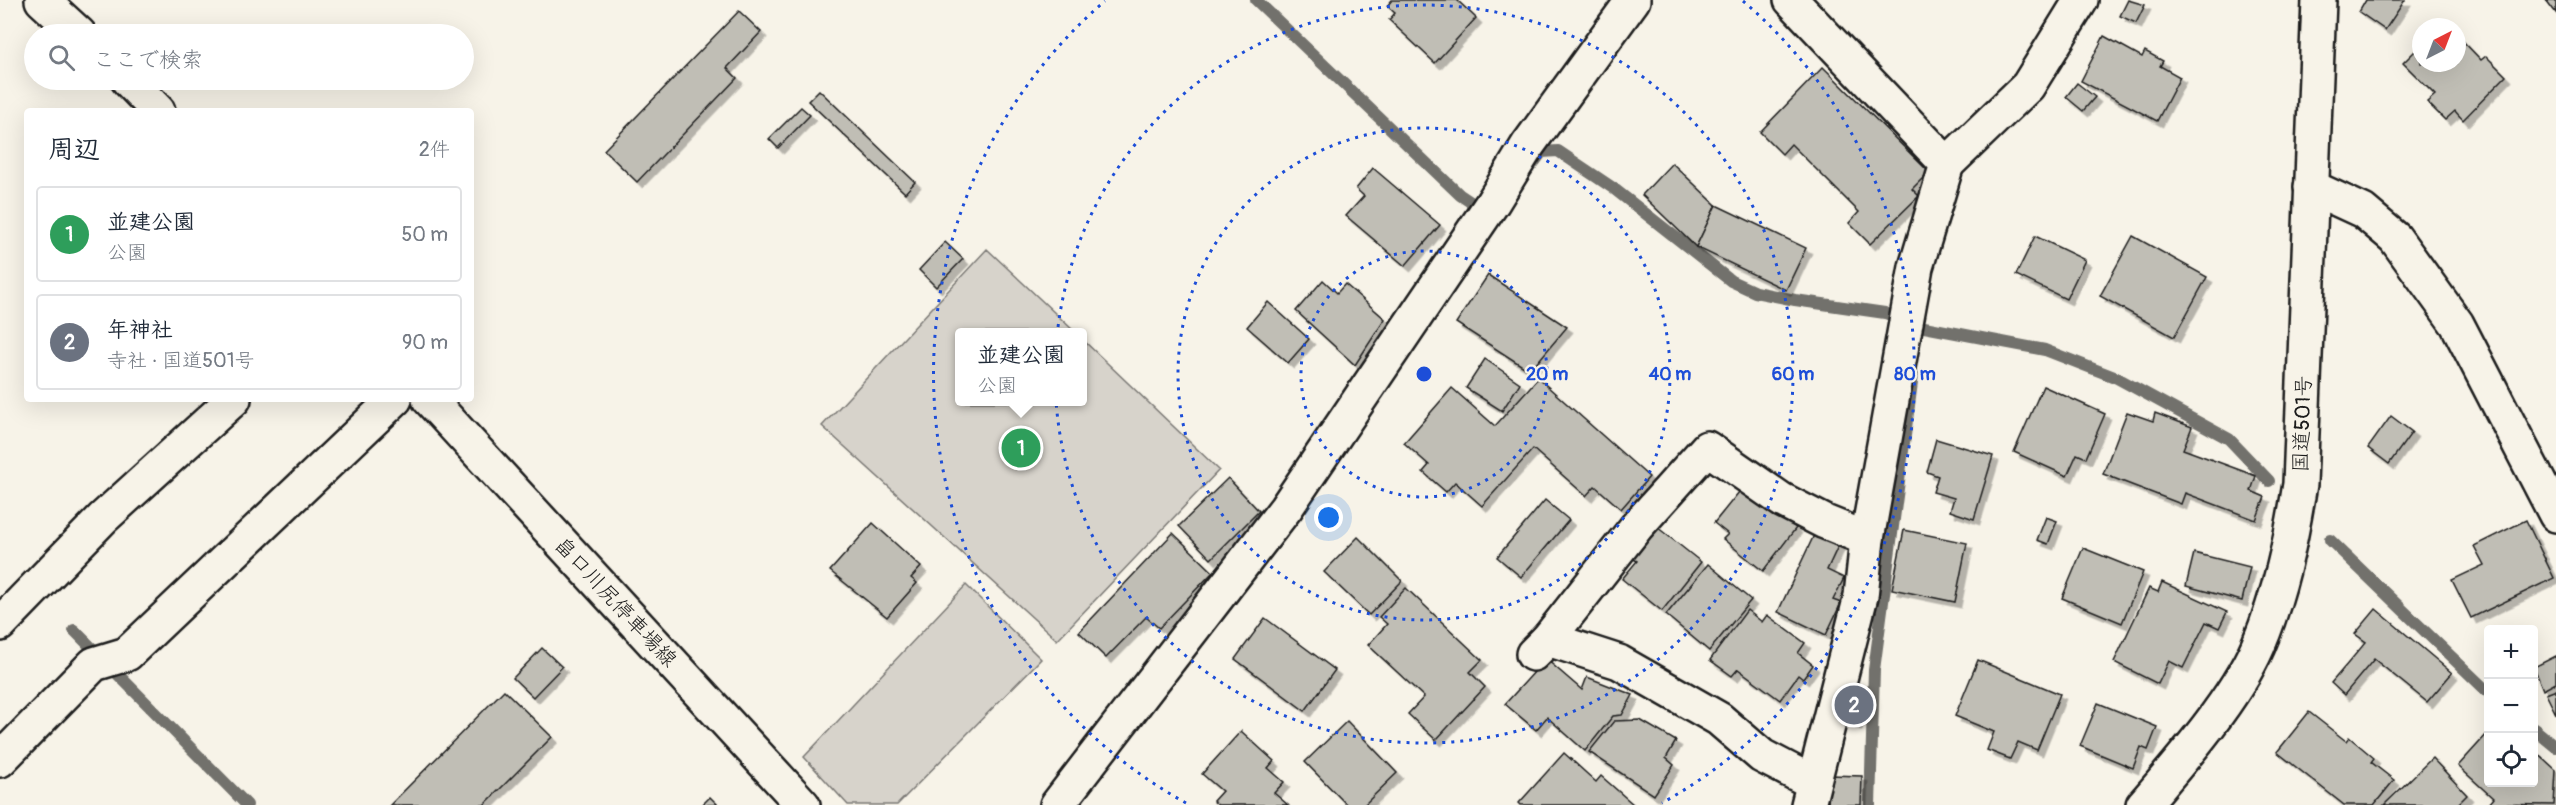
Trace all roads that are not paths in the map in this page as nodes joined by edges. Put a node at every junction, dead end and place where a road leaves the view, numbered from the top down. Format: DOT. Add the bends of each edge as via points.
graph roads {
  1 [pos="42,0"];
  2 [pos="1633,0"];
  3 [pos="1791,0"];
  4 [pos="2081,0"];
  5 [pos="2319,0"];
  6 [pos="68,24"];
  7 [pos="138,90"];
  8 [pos="155,108"];
  9 [pos="1947,164"];
  10 [pos="2311,187"];
  11 [pos="231,402"];
  12 [pos="392,402"];
  13 [pos="432,402"];
  14 [pos="2556,515"];
  15 [pos="1867,539"];
  16 [pos="0,624"];
  17 [pos="0,760"];
  18 [pos="1810,794"];
  19 [pos="803,805"];
  20 [pos="1057,805"];
  21 [pos="2143,805"];
  1 -- 6 [label="main road"];
  2 -- 20 [label="main road" via="1528,145 1286,508"];
  3 -- 9 [label="main road"];
  4 -- 9 [label="main road" via="2028,86"];
  5 -- 10 [label="main road, 国道501号"];
  7 -- 8 [label="main road"];
  9 -- 15 [label="main road" via="1916,267"];
  10 -- 14 [label="main road" via="2363,211 2395,238 2457,324"];
  10 -- 21 [label="main road, 国道501号" via="2300,484 2277,596 2257,649 2225,702"];
  11 -- 16 [label="main road" via="103,518"];
  12 -- 17 [label="main road" via="127,654 94,664"];
  13 -- 19 [label="main road, 畠口川尻停車場線"];
  15 -- 18 [label="main road" via="1861,596"];
  15 -- 18 [label="main road" via="1782,501 1707,448 1637,526 1540,646 1619,662 1719,719"];
}
